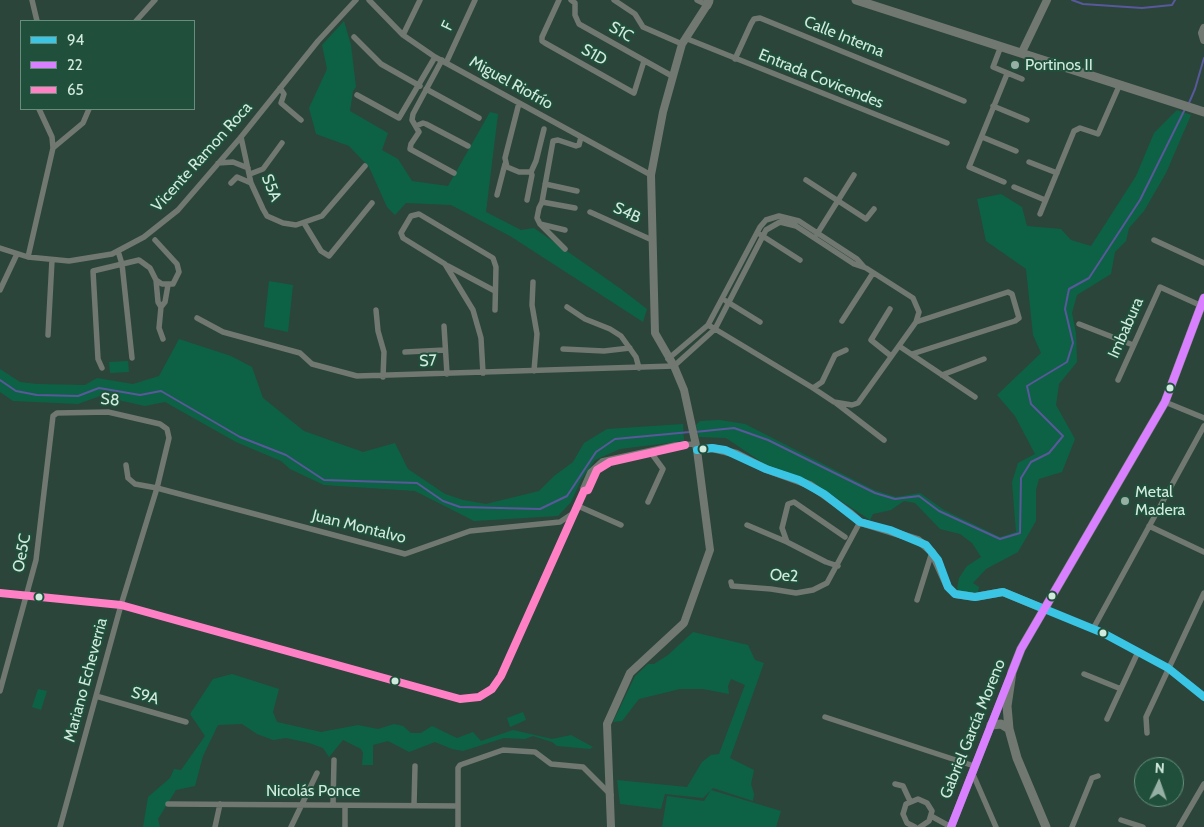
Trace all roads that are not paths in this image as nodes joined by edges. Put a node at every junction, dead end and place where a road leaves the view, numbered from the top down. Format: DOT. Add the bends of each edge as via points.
graph roads {
  1 [pos="32,0"];
  2 [pos="155,0"];
  3 [pos="356,0"];
  4 [pos="369,0"];
  5 [pos="420,0"];
  6 [pos="475,0"];
  7 [pos="559,0"];
  8 [pos="572,0"];
  9 [pos="614,0"];
  10 [pos="697,0"];
  11 [pos="856,0"];
  12 [pos="1047,0"];
  13 [pos="708,2"];
  14 [pos="37,20"];
  15 [pos="137,20"];
  16 [pos="1204,28"];
  17 [pos="403,35"];
  18 [pos="354,37"];
  19 [pos="1204,40"];
  20 [pos="684,41"];
  21 [pos="1001,46"];
  22 [pos="1022,52"];
  23 [pos="436,57"];
  24 [pos="736,59"];
  25 [pos="644,61"];
  26 [pos="444,62"];
  27 [pos="1006,74"];
  28 [pos="672,76"];
  29 [pos="1022,78"];
  30 [pos="1120,84"];
  31 [pos="420,86"];
  32 [pos="280,88"];
  33 [pos="426,89"];
  34 [pos="357,94"];
  35 [pos="964,100"];
  36 [pos="519,103"];
  37 [pos="993,106"];
  38 [pos="39,110"];
  39 [pos="88,110"];
  40 [pos="1204,112"];
  41 [pos="479,118"];
  42 [pos="301,120"];
  43 [pos="1027,120"];
  44 [pos="416,126"];
  45 [pos="544,129"];
  46 [pos="241,137"];
  47 [pos="581,137"];
  48 [pos="982,137"];
  49 [pos="282,143"];
  50 [pos="948,143"];
  51 [pos="468,146"];
  52 [pos="53,148"];
  53 [pos="1016,151"];
  54 [pos="1028,162"];
  55 [pos="218,163"];
  56 [pos="505,164"];
  57 [pos="365,166"];
  58 [pos="249,171"];
  59 [pos="531,172"];
  60 [pos="454,173"];
  61 [pos="1057,173"];
  62 [pos="651,175"];
  63 [pos="854,175"];
  64 [pos="806,180"];
  65 [pos="1004,182"];
  66 [pos="231,183"];
  67 [pos="251,183"];
  68 [pos="545,184"];
  69 [pos="1014,187"];
  70 [pos="577,191"];
  71 [pos="497,195"];
  72 [pos="527,200"];
  73 [pos="838,200"];
  74 [pos="1045,200"];
  75 [pos="542,202"];
  76 [pos="372,203"];
  77 [pos="575,208"];
  78 [pos="874,209"];
  79 [pos="590,212"];
  80 [pos="1040,214"];
  81 [pos="304,223"];
  82 [pos="540,224"];
  83 [pos="565,230"];
  84 [pos="757,233"];
  85 [pos="816,235"];
  86 [pos="763,236"];
  87 [pos="155,240"];
  88 [pos="652,240"];
  89 [pos="1154,240"];
  90 [pos="0,248"];
  91 [pos="565,249"];
  92 [pos="118,251"];
  93 [pos="17,254"];
  94 [pos="28,257"];
  95 [pos="52,260"];
  96 [pos="800,260"];
  97 [pos="1204,263"];
  98 [pos="122,264"];
  99 [pos="445,264"];
  100 [pos="740,265"];
  101 [pos="747,268"];
  102 [pos="873,273"];
  103 [pos="469,278"];
  104 [pos="156,280"];
  105 [pos="533,282"];
  106 [pos="168,285"];
  107 [pos="460,287"];
  108 [pos="0,290"];
  109 [pos="495,291"];
  110 [pos="722,299"];
  111 [pos="728,303"];
  112 [pos="1203,304"];
  113 [pos="161,307"];
  114 [pos="566,307"];
  115 [pos="890,309"];
  116 [pos="376,310"];
  117 [pos="494,310"];
  118 [pos="198,318"];
  119 [pos="842,321"];
  120 [pos="760,322"];
  121 [pos="916,322"];
  122 [pos="1079,324"];
  123 [pos="708,325"];
  124 [pos="444,326"];
  125 [pos="715,328"];
  126 [pos="48,335"];
  127 [pos="163,339"];
  128 [pos="1133,344"];
  129 [pos="899,346"];
  130 [pos="630,348"];
  131 [pos="563,349"];
  132 [pos="445,350"];
  133 [pos="846,350"];
  134 [pos="405,352"];
  135 [pos="912,354"];
  136 [pos="891,356"];
  137 [pos="132,358"];
  138 [pos="668,359"];
  139 [pos="984,359"];
  140 [pos="674,366"];
  141 [pos="102,368"];
  142 [pos="639,368"];
  143 [pos="534,371"];
  144 [pos="483,373"];
  145 [pos="447,374"];
  146 [pos="942,375"];
  147 [pos="383,377"];
  148 [pos="1118,380"];
  149 [pos="813,388"];
  150 [pos="975,397"];
  151 [pos="834,402"];
  152 [pos="1166,402"];
  153 [pos="53,416"];
  154 [pos="1204,418"];
  155 [pos="164,426"];
  156 [pos="1204,426"];
  157 [pos="884,440"];
  158 [pos="696,444"];
  159 [pos="685,445"];
  160 [pos="652,454"];
  161 [pos="126,465"];
  162 [pos="157,488"];
  163 [pos="584,492"];
  164 [pos="648,502"];
  165 [pos="577,509"];
  166 [pos="860,522"];
  167 [pos="621,525"];
  168 [pos="747,525"];
  169 [pos="1149,526"];
  170 [pos="782,528"];
  171 [pos="773,536"];
  172 [pos="844,537"];
  173 [pos="787,542"];
  174 [pos="932,552"];
  175 [pos="1204,552"];
  176 [pos="836,568"];
  177 [pos="731,582"];
  178 [pos="0,593"];
  179 [pos="1204,593"];
  180 [pos="27,595"];
  181 [pos="917,600"];
  182 [pos="121,605"];
  183 [pos="1044,609"];
  184 [pos="1093,629"];
  185 [pos="1138,652"];
  186 [pos="1168,668"];
  187 [pos="1012,672"];
  188 [pos="1084,674"];
  189 [pos="1120,689"];
  190 [pos="0,691"];
  191 [pos="96,696"];
  192 [pos="1204,697"];
  193 [pos="825,717"];
  194 [pos="1107,719"];
  195 [pos="186,722"];
  196 [pos="991,725"];
  197 [pos="1009,729"];
  198 [pos="1147,733"];
  199 [pos="334,760"];
  200 [pos="415,766"];
  201 [pos="973,769"];
  202 [pos="317,772"];
  203 [pos="1098,776"];
  204 [pos="895,784"];
  205 [pos="1204,784"];
  206 [pos="611,796"];
  207 [pos="910,801"];
  208 [pos="168,804"];
  209 [pos="220,804"];
  210 [pos="300,805"];
  211 [pos="333,805"];
  212 [pos="414,805"];
  213 [pos="346,806"];
  214 [pos="458,806"];
  215 [pos="932,816"];
  216 [pos="1121,820"];
  217 [pos="60,827"];
  218 [pos="215,827"];
  219 [pos="291,827"];
  220 [pos="345,827"];
  221 [pos="458,827"];
  222 [pos="611,827"];
  223 [pos="915,827"];
  224 [pos="920,827"];
  225 [pos="951,827"];
  226 [pos="996,827"];
  227 [pos="1046,827"];
  228 [pos="1072,827"];
  229 [pos="1143,827"];
  230 [pos="1179,827"];
  1 -- 14 [label="street"];
  2 -- 15 [label="street"];
  3 -- 32 [label="street, Vicente Ramon Roca"];
  4 -- 17 [label="street, Miguel Riofrío"];
  5 -- 17 [label="street"];
  6 -- 26 [label="street, F"];
  7 -- 25 [label="street, S1D" via="542,41 634,93"];
  8 -- 25 [label="street, S1C" via="579,24"];
  9 -- 20 [label="street, Entrada Covicendes" via="635,14 643,27"];
  10 -- 13 [label="street"];
  11 -- 21 [label="main road"];
  12 -- 22 [label="street"];
  13 -- 20 [label="street"];
  16 -- 19 [label="street"];
  17 -- 23 [label="street, Miguel Riofrío"];
  18 -- 31 [label="street" via="381,64"];
  20 -- 24 [label="street, Entrada Covicendes"];
  20 -- 28 [label="street"];
  21 -- 22 [label="main road"];
  21 -- 27 [label="street" via="993,67"];
  22 -- 30 [label="main road"];
  23 -- 26 [label="street, Miguel Riofrío"];
  23 -- 31 [label="street"];
  24 -- 35 [label="street, Calle Interna" via="750,24 760,18"];
  24 -- 50 [label="street, Entrada Covicendes"];
  25 -- 28 [label="street, S1C"];
  26 -- 33 [label="street, F"];
  26 -- 36 [label="street, Miguel Riofrío"];
  27 -- 29 [label="street"];
  27 -- 37 [label="street"];
  28 -- 62 [label="street"];
  30 -- 40 [label="main road"];
  30 -- 61 [label="street" via="1099,132 1095,134 1076,128"];
  31 -- 34 [label="street" via="400,118"];
  32 -- 42 [label="street" via="284,94 281,103"];
  32 -- 46 [label="street, Vicente Ramon Roca"];
  33 -- 41 [label="street"];
  33 -- 44 [label="street, F" via="412,114"];
  36 -- 47 [label="street, Miguel Riofrío"];
  36 -- 56 [label="street"];
  37 -- 43 [label="street"];
  37 -- 48 [label="street"];
  38 -- 52 [label="street" via="52,137"];
  39 -- 52 [label="street" via="83,123"];
  44 -- 51 [label="street" via="426,124"];
  44 -- 60 [label="street, F" via="419,132 410,149"];
  45 -- 59 [label="street"];
  46 -- 55 [label="street, Vicente Ramon Roca"];
  46 -- 58 [label="street, S5A"];
  47 -- 62 [label="street, Miguel Riofrío"];
  47 -- 68 [label="street" via="576,146 553,141"];
  48 -- 53 [label="street"];
  48 -- 65 [label="street" via="969,167"];
  49 -- 58 [label="street" via="263,169"];
  52 -- 94 [label="street"];
  54 -- 61 [label="street"];
  55 -- 58 [label="street" via="233,162"];
  55 -- 92 [label="street, Vicente Ramon Roca" via="178,210 144,237"];
  56 -- 59 [label="street" via="513,170"];
  56 -- 71 [label="street"];
  57 -- 81 [label="street" via="322,216"];
  58 -- 67 [label="street, S5A"];
  59 -- 72 [label="street"];
  61 -- 74 [label="street"];
  62 -- 88 [label="street"];
  63 -- 73 [label="street"];
  64 -- 73 [label="street"];
  66 -- 67 [label="street" via="237,178"];
  67 -- 81 [label="street, S5A" via="267,216 283,223"];
  68 -- 70 [label="street"];
  68 -- 75 [label="street"];
  69 -- 74 [label="street"];
  73 -- 78 [label="street" via="866,220"];
  73 -- 85 [label="street"];
  74 -- 80 [label="street"];
  75 -- 77 [label="street"];
  75 -- 82 [label="street" via="537,218"];
  76 -- 81 [label="street" via="329,256 321,251"];
  79 -- 88 [label="street, S4B"];
  82 -- 83 [label="street"];
  82 -- 91 [label="street"];
  84 -- 85 [label="street" via="766,220 780,216 799,221"];
  84 -- 86 [label="street"];
  84 -- 100 [label="street"];
  85 -- 86 [label="street" via="787,222 771,226"];
  85 -- 102 [label="street" via="857,259"];
  86 -- 96 [label="street"];
  86 -- 101 [label="street"];
  87 -- 106 [label="street" via="177,264 176,278"];
  88 -- 138 [label="street" via="655,333"];
  89 -- 97 [label="street"];
  90 -- 93 [label="street, Vicente Ramon Roca"];
  92 -- 95 [label="street, Vicente Ramon Roca" via="88,260"];
  92 -- 98 [label="street"];
  93 -- 94 [label="street, Vicente Ramon Roca"];
  93 -- 108 [label="street"];
  94 -- 95 [label="street, Vicente Ramon Roca"];
  95 -- 126 [label="street"];
  98 -- 104 [label="street" via="139,260 150,268"];
  98 -- 137 [label="street"];
  98 -- 141 [label="street" via="92,271 98,359"];
  99 -- 103 [label="street"];
  99 -- 107 [label="street"];
  99 -- 109 [label="street" via="403,238 401,233 411,216 419,214 493,258"];
  100 -- 101 [label="street"];
  100 -- 110 [label="street"];
  101 -- 111 [label="street"];
  102 -- 119 [label="street"];
  102 -- 121 [label="street" via="913,298 919,312"];
  103 -- 107 [label="street"];
  103 -- 109 [label="street"];
  104 -- 106 [label="street"];
  104 -- 113 [label="street"];
  105 -- 143 [label="street" via="532,305 537,334"];
  106 -- 113 [label="street" via="166,302"];
  107 -- 144 [label="street" via="473,310 481,338"];
  109 -- 117 [label="street"];
  110 -- 111 [label="street"];
  110 -- 123 [label="street"];
  111 -- 120 [label="street"];
  111 -- 125 [label="street"];
  112 -- 128 [label="street, Imbabura" via="1160,287"];
  112 -- 152 [label="main road, Gabriel García Moreno"];
  113 -- 127 [label="street" via="159,328"];
  114 -- 130 [label="street" via="621,336"];
  115 -- 136 [label="street" via="871,340"];
  116 -- 147 [label="street" via="384,352"];
  118 -- 147 [label="street, S7" via="223,332 300,353 312,364 357,376"];
  121 -- 129 [label="street"];
  121 -- 135 [label="street" via="1008,292 1012,294 1019,318"];
  122 -- 128 [label="street"];
  123 -- 125 [label="street"];
  123 -- 138 [label="street"];
  124 -- 132 [label="street"];
  125 -- 140 [label="street"];
  125 -- 149 [label="street"];
  128 -- 148 [label="street, Imbabura"];
  129 -- 135 [label="street"];
  129 -- 136 [label="street"];
  130 -- 131 [label="street" via="604,351"];
  130 -- 142 [label="street"];
  132 -- 134 [label="street"];
  132 -- 145 [label="street"];
  133 -- 149 [label="street" via="835,355 822,382"];
  135 -- 146 [label="street"];
  136 -- 151 [label="street" via="858,403"];
  138 -- 140 [label="street"];
  139 -- 146 [label="street"];
  140 -- 142 [label="street, S7"];
  140 -- 158 [label="street" via="684,390"];
  142 -- 143 [label="street, S7"];
  143 -- 144 [label="street, S7"];
  144 -- 145 [label="street, S7"];
  145 -- 147 [label="street, S7"];
  146 -- 150 [label="street"];
  149 -- 151 [label="street"];
  151 -- 157 [label="street"];
  152 -- 154 [label="street"];
  152 -- 183 [label="main road, Gabriel García Moreno"];
  153 -- 155 [label="street, S8" via="108,412"];
  153 -- 180 [label="street, Oe5C" via="39,543"];
  155 -- 162 [label="street, Mariano Echeverria" via="169,434"];
  156 -- 169 [label="street"];
  158 -- 159 [label="street"];
  158 -- 166 [label="street" via="726,450 799,480 824,494"];
  158 -- 206 [label="street" via="710,539 708,560 684,623 630,673 607,724"];
  159 -- 160 [label="street"];
  159 -- 163 [label="street" via="602,461 590,472"];
  160 -- 163 [label="street" via="604,464"];
  160 -- 164 [label="street" via="663,469"];
  161 -- 162 [label="street, Juan Montalvo" via="130,482"];
  162 -- 165 [label="street, Juan Montalvo" via="404,554 470,530 560,522"];
  162 -- 182 [label="street, Mariano Echeverria"];
  163 -- 165 [label="street"];
  165 -- 167 [label="street"];
  165 -- 182 [label="street" via="497,682 487,693 470,699"];
  166 -- 174 [label="street" via="918,540"];
  166 -- 176 [label="street, Oe2"];
  168 -- 171 [label="street"];
  169 -- 175 [label="street"];
  169 -- 184 [label="street"];
  170 -- 171 [label="street"];
  170 -- 172 [label="street" via="790,502"];
  170 -- 173 [label="street"];
  171 -- 173 [label="street"];
  173 -- 176 [label="street"];
  174 -- 181 [label="street"];
  174 -- 183 [label="street" via="948,587 955,594 975,597 1003,592"];
  176 -- 177 [label="street, Oe2" via="828,583 796,593 732,586"];
  178 -- 180 [label="street"];
  179 -- 186 [label="street"];
  180 -- 182 [label="street"];
  180 -- 190 [label="street, Oe5C"];
  182 -- 191 [label="street, Mariano Echeverria"];
  183 -- 184 [label="street"];
  183 -- 187 [label="main road, Gabriel García Moreno"];
  184 -- 185 [label="street"];
  185 -- 186 [label="street"];
  185 -- 189 [label="street"];
  186 -- 192 [label="street"];
  186 -- 198 [label="street" via="1146,717"];
  187 -- 196 [label="street, Gabriel García Moreno"];
  187 -- 197 [label="main road" via="1008,694"];
  188 -- 189 [label="street"];
  189 -- 194 [label="street"];
  191 -- 195 [label="street, S9A"];
  191 -- 217 [label="street, Mariano Echeverria"];
  193 -- 201 [label="street"];
  196 -- 197 [label="main road" via="1001,724"];
  196 -- 201 [label="street, Gabriel García Moreno"];
  197 -- 227 [label="main road" via="1017,758"];
  199 -- 211 [label="street"];
  200 -- 212 [label="street"];
  201 -- 225 [label="street, Gabriel García Moreno"];
  201 -- 226 [label="street"];
  202 -- 210 [label="street"];
  203 -- 228 [label="street" via="1092,778"];
  204 -- 207 [label="street" via="903,786"];
  205 -- 230 [label="street"];
  206 -- 214 [label="street" via="583,767 551,764 535,752 503,750 460,765"];
  206 -- 222 [label="street"];
  207 -- 215 [label="street" via="918,799 927,803"];
  207 -- 223 [label="street" via="903,814 907,823"];
  208 -- 209 [label="street, Nicolás Ponce"];
  209 -- 210 [label="street, Nicolás Ponce"];
  209 -- 218 [label="street"];
  210 -- 211 [label="street, Nicolás Ponce"];
  210 -- 219 [label="street"];
  211 -- 213 [label="street, Nicolás Ponce"];
  212 -- 213 [label="street, Nicolás Ponce"];
  212 -- 214 [label="street, Nicolás Ponce"];
  213 -- 220 [label="street"];
  214 -- 221 [label="street"];
  215 -- 224 [label="street" via="926,825"];
  215 -- 225 [label="street"];
  216 -- 229 [label="street"];
}
